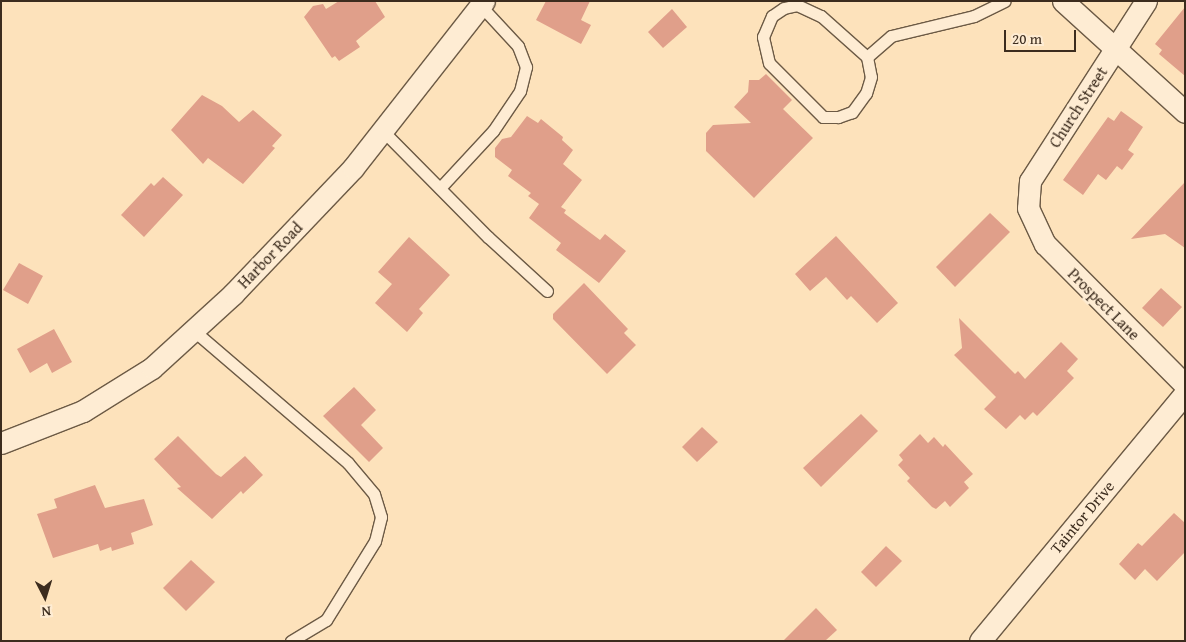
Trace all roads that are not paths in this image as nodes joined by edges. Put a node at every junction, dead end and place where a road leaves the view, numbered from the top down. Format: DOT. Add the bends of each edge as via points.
graph roads {
  1 [pos="1005,1"];
  2 [pos="1063,1"];
  3 [pos="1146,1"];
  4 [pos="482,4"];
  5 [pos="1115,49"];
  6 [pos="867,57"];
  7 [pos="1185,112"];
  8 [pos="382,130"];
  9 [pos="440,188"];
  10 [pos="1030,218"];
  11 [pos="547,291"];
  12 [pos="193,330"];
  13 [pos="1185,385"];
  14 [pos="1185,393"];
  15 [pos="1,443"];
  16 [pos="291,641"];
  17 [pos="980,641"];
  1 -- 6 [label="lane" via="974,16 891,36"];
  2 -- 5 [label="street"];
  3 -- 5 [label="street, Church Street"];
  4 -- 8 [label="street, Harbor Road"];
  4 -- 9 [label="lane" via="518,46 526,67 520,91 494,131"];
  5 -- 7 [label="street"];
  5 -- 10 [label="street, Church Street" via="1030,182 1027,193"];
  6 -- 6 [label="lane" via="871,77 866,93 852,112 838,117 823,116 769,63 763,37 772,16 797,5 821,16"];
  8 -- 9 [label="lane"];
  8 -- 12 [label="street, Harbor Road" via="353,168 233,294"];
  9 -- 11 [label="lane"];
  10 -- 13 [label="street, Prospect Lane" via="1045,244"];
  12 -- 15 [label="street, Harbor Road" via="152,368 82,411"];
  12 -- 16 [label="lane" via="348,463 374,494 381,517 375,541 326,620"];
  14 -- 17 [label="street, Taintor Drive"];
}
